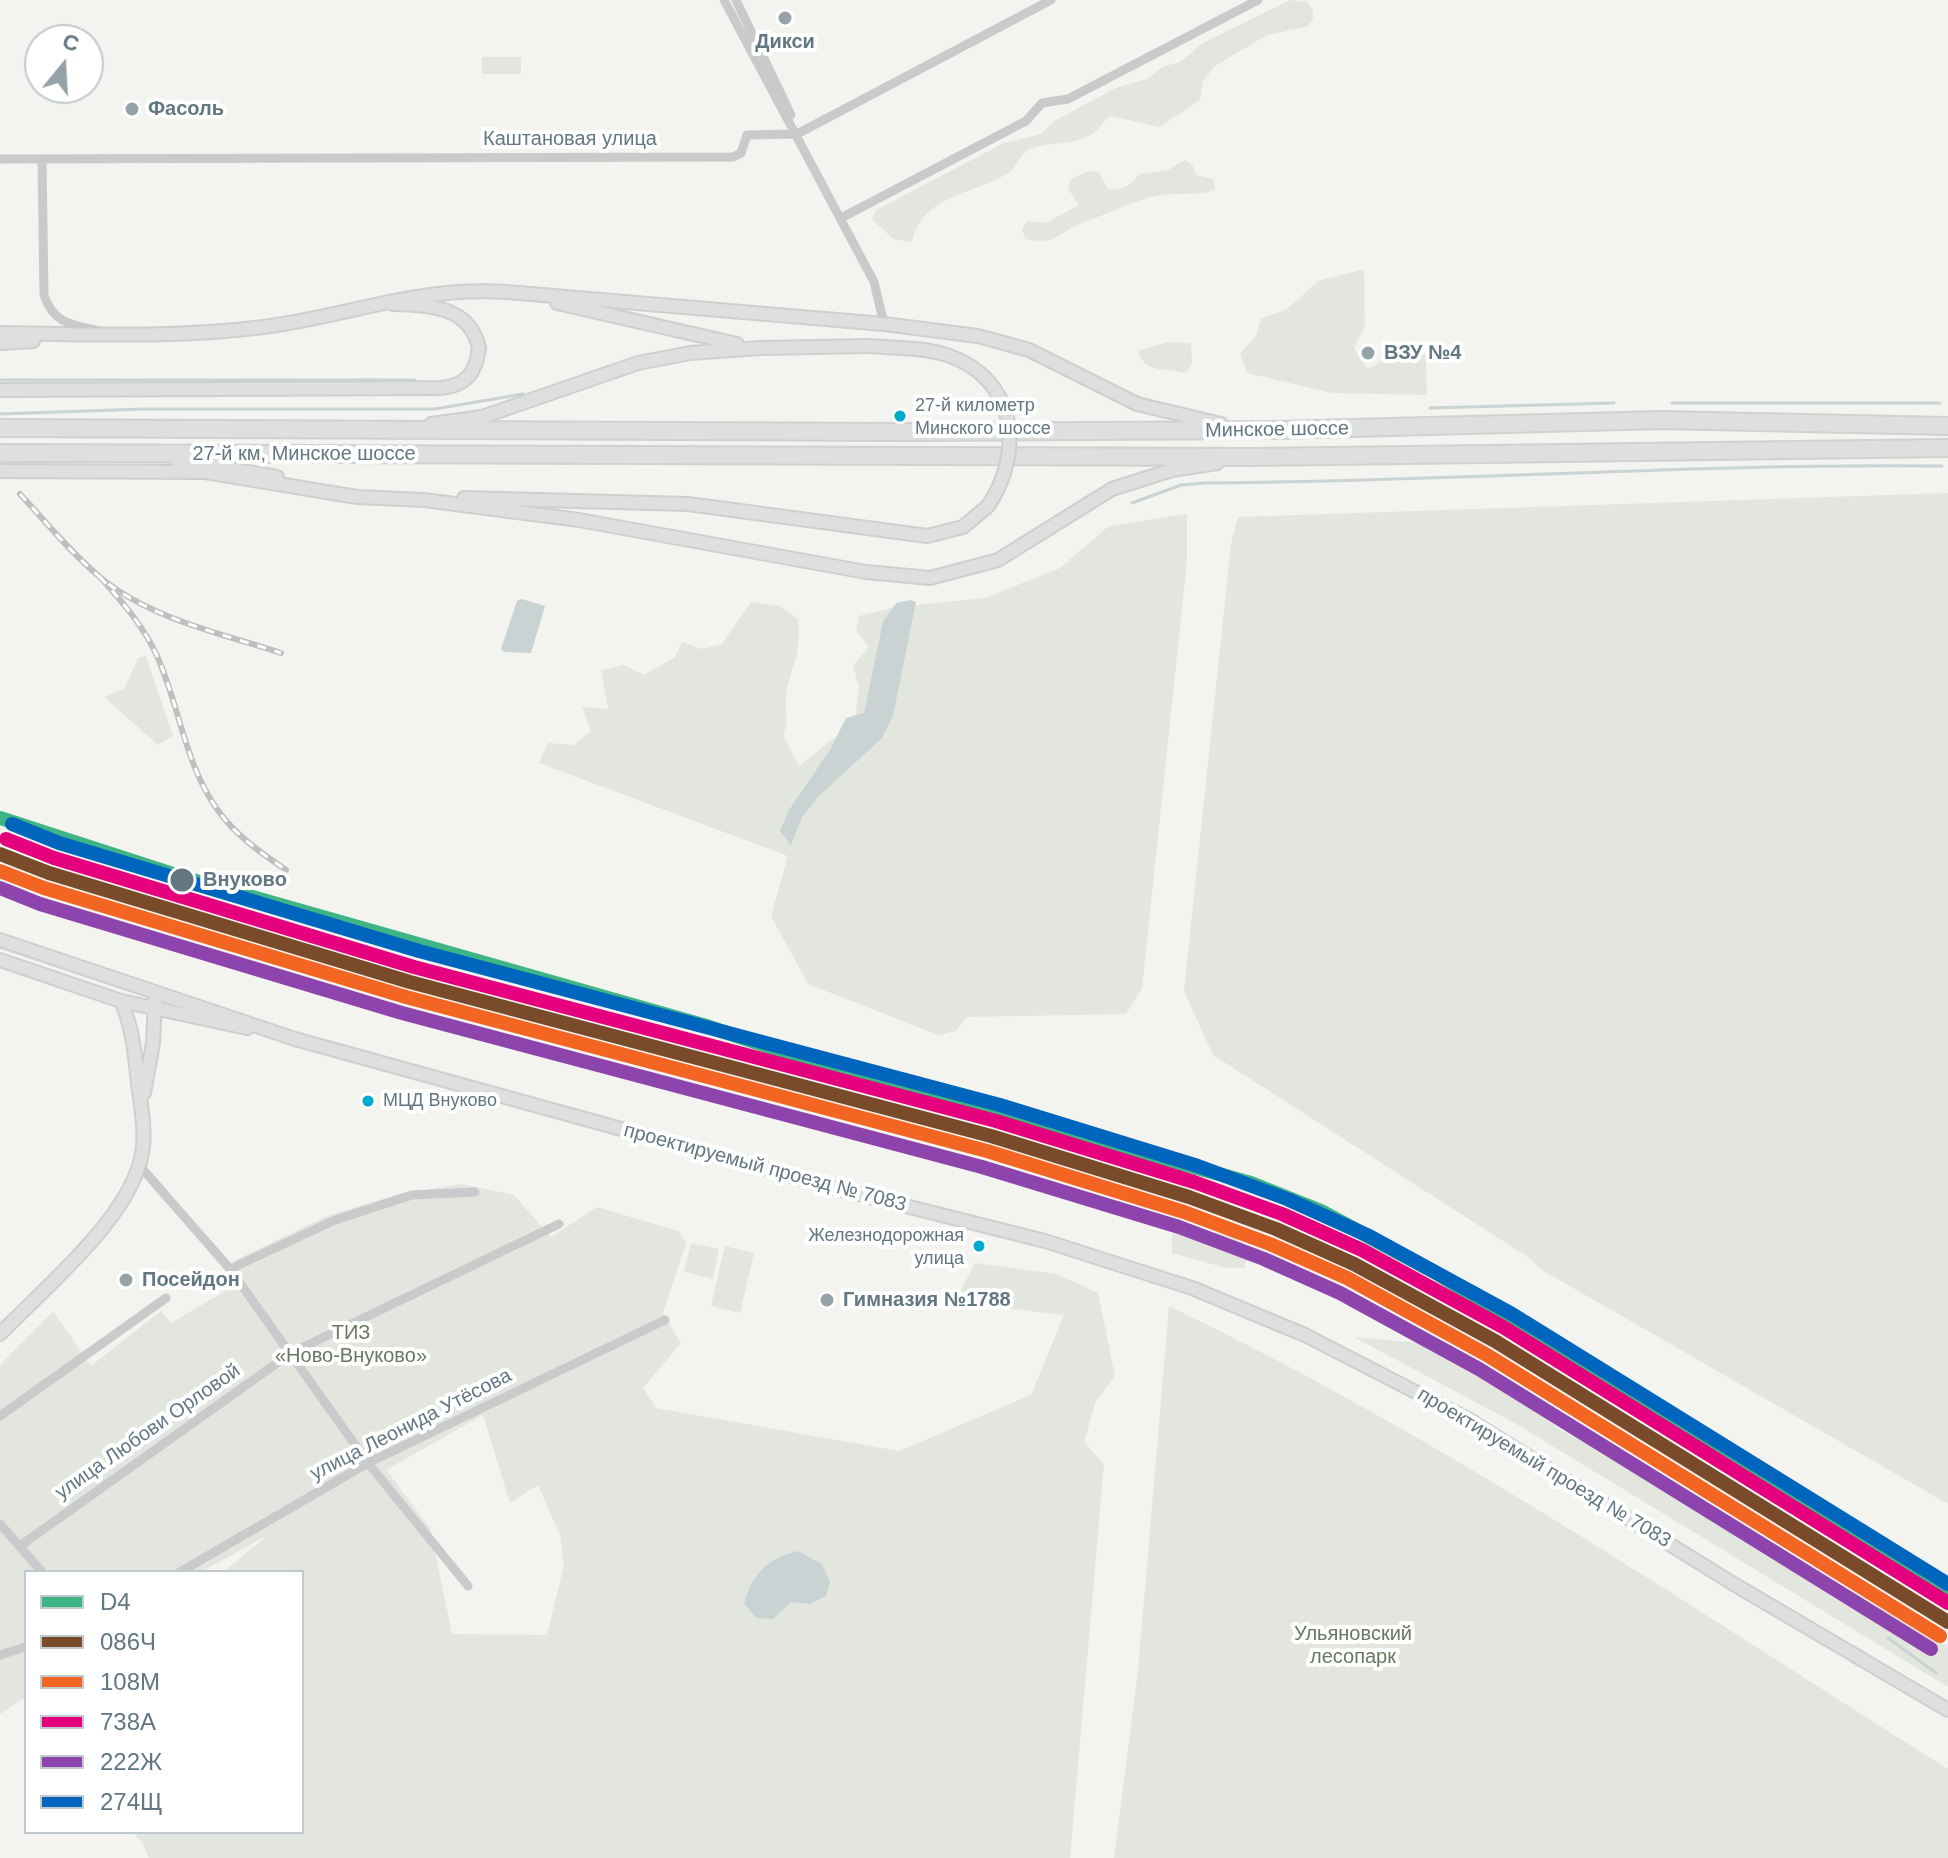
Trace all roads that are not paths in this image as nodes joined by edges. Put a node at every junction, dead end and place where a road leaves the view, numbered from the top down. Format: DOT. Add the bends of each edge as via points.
graph roads {
  1 [pos="724,0"];
  2 [pos="736,0"];
  3 [pos="1051,0"];
  4 [pos="1258,0"];
  5 [pos="797,134"];
  6 [pos="0,159"];
  7 [pos="42,159"];
  8 [pos="841,218"];
  9 [pos="507,292"];
  10 [pos="366,304"];
  11 [pos="884,324"];
  12 [pos="0,333"];
  13 [pos="112,334"];
  14 [pos="0,343"];
  15 [pos="760,348"];
  16 [pos="0,390"];
  17 [pos="1948,426"];
  18 [pos="0,428"];
  19 [pos="376,430"];
  20 [pos="1275,430"];
  21 [pos="606,431"];
  22 [pos="1948,448"];
  23 [pos="0,453"];
  24 [pos="126,454"];
  25 [pos="608,455"];
  26 [pos="1252,457"];
  27 [pos="0,471"];
  28 [pos="338,494"];
  29 [pos="424,500"];
  30 [pos="0,940"];
  31 [pos="0,960"];
  32 [pos="154,990"];
  33 [pos="121,1001"];
  34 [pos="141,1005"];
  35 [pos="155,1008"];
  36 [pos="131,1024"];
  37 [pos="287,1037"];
  38 [pos="141,1108"];
  39 [pos="139,1165"];
  40 [pos="475,1192"];
  41 [pos="559,1224"];
  42 [pos="230,1269"];
  43 [pos="166,1298"];
  44 [pos="665,1320"];
  45 [pos="0,1334"];
  46 [pos="291,1353"];
  47 [pos="0,1416"];
  48 [pos="368,1463"];
  49 [pos="0,1524"];
  50 [pos="20,1546"];
  51 [pos="40,1570"];
  52 [pos="183,1570"];
  53 [pos="468,1586"];
  54 [pos="24,1648"];
  55 [pos="0,1655"];
  56 [pos="1948,1710"];
  1 -- 5 [label="street"];
  2 -- 5 [label="street"];
  3 -- 5 [label="street, Каштановая улица"];
  4 -- 8 [label="street" via="1068,99 1042,103 1026,121"];
  5 -- 7 [label="street, Каштановая улица" via="747,135 741,153 733,157"];
  5 -- 8 [label="street"];
  6 -- 7 [label="street, Каштановая улица"];
  7 -- 13 [label="street" via="48,307 61,322"];
  8 -- 11 [label="street" via="874,282"];
  9 -- 10 [label="main road" via="430,293"];
  9 -- 11 [label="main road"];
  9 -- 15 [label="main road"];
  10 -- 13 [label="main road" via="255,328"];
  10 -- 16 [label="main road" via="424,305 460,316 476,335 479,348 472,373 464,382 440,388"];
  11 -- 20 [label="main road" via="1003,341 1137,404 1199,421"];
  12 -- 13 [label="main road"];
  13 -- 14 [label="main road"];
  15 -- 19 [label="main road" via="638,363 482,417"];
  15 -- 29 [label="main road, bridge" via="868,346 947,355 979,373 1005,410 1011,437 1007,473 988,506 963,527 927,536 688,504 496,497"];
  17 -- 20 [label="highway, Минское шоссе" via="1661,420"];
  18 -- 19 [label="highway, 27-й км, Минское шоссе"];
  19 -- 21 [label="highway, 27-й км, Минское шоссе"];
  20 -- 21 [label="highway, Минское шоссе"];
  22 -- 26 [label="highway, Минское шоссе"];
  23 -- 24 [label="highway, 27-й км, Минское шоссе"];
  24 -- 25 [label="highway, 27-й км, Минское шоссе"];
  24 -- 28 [label="main road" via="247,470"];
  25 -- 26 [label="highway, Минское шоссе"];
  26 -- 29 [label="main road" via="1130,482 1096,497 998,560 930,578"];
  27 -- 28 [label="main road" via="205,472"];
  28 -- 29 [label="main road"];
  30 -- 32 [label="main road, проектируемый проезд № 7083"];
  31 -- 33 [label="main road, проектируемый проезд № 7083"];
  32 -- 34 [label="main road"];
  32 -- 35 [label="main road"];
  32 -- 37 [label="main road, проектируемый проезд № 7083"];
  33 -- 34 [label="main road, проектируемый проезд № 7083"];
  33 -- 36 [label="main road"];
  34 -- 35 [label="main road, проектируемый проезд № 7083"];
  34 -- 36 [label="main road"];
  35 -- 37 [label="main road, проектируемый проезд № 7083"];
  35 -- 38 [label="main road"];
  36 -- 38 [label="main road"];
  37 -- 56 [label="main road, проектируемый проезд № 7083" via="1045,1241 1192,1288 1305,1335 1468,1419"];
  38 -- 39 [label="main road" via="144,1145"];
  39 -- 42 [label="street"];
  39 -- 45 [label="main road" via="99,1230"];
  40 -- 42 [label="street" via="412,1195 335,1220"];
  41 -- 46 [label="street, улица Любови Орловой"];
  42 -- 46 [label="street"];
  43 -- 47 [label="street"];
  44 -- 48 [label="street, улица Леонида Утёсова"];
  46 -- 48 [label="street"];
  46 -- 50 [label="street, улица Любови Орловой"];
  48 -- 52 [label="street, улица Леонида Утёсова"];
  48 -- 53 [label="street"];
  49 -- 50 [label="street"];
  50 -- 51 [label="street"];
  54 -- 55 [label="street"];
}
